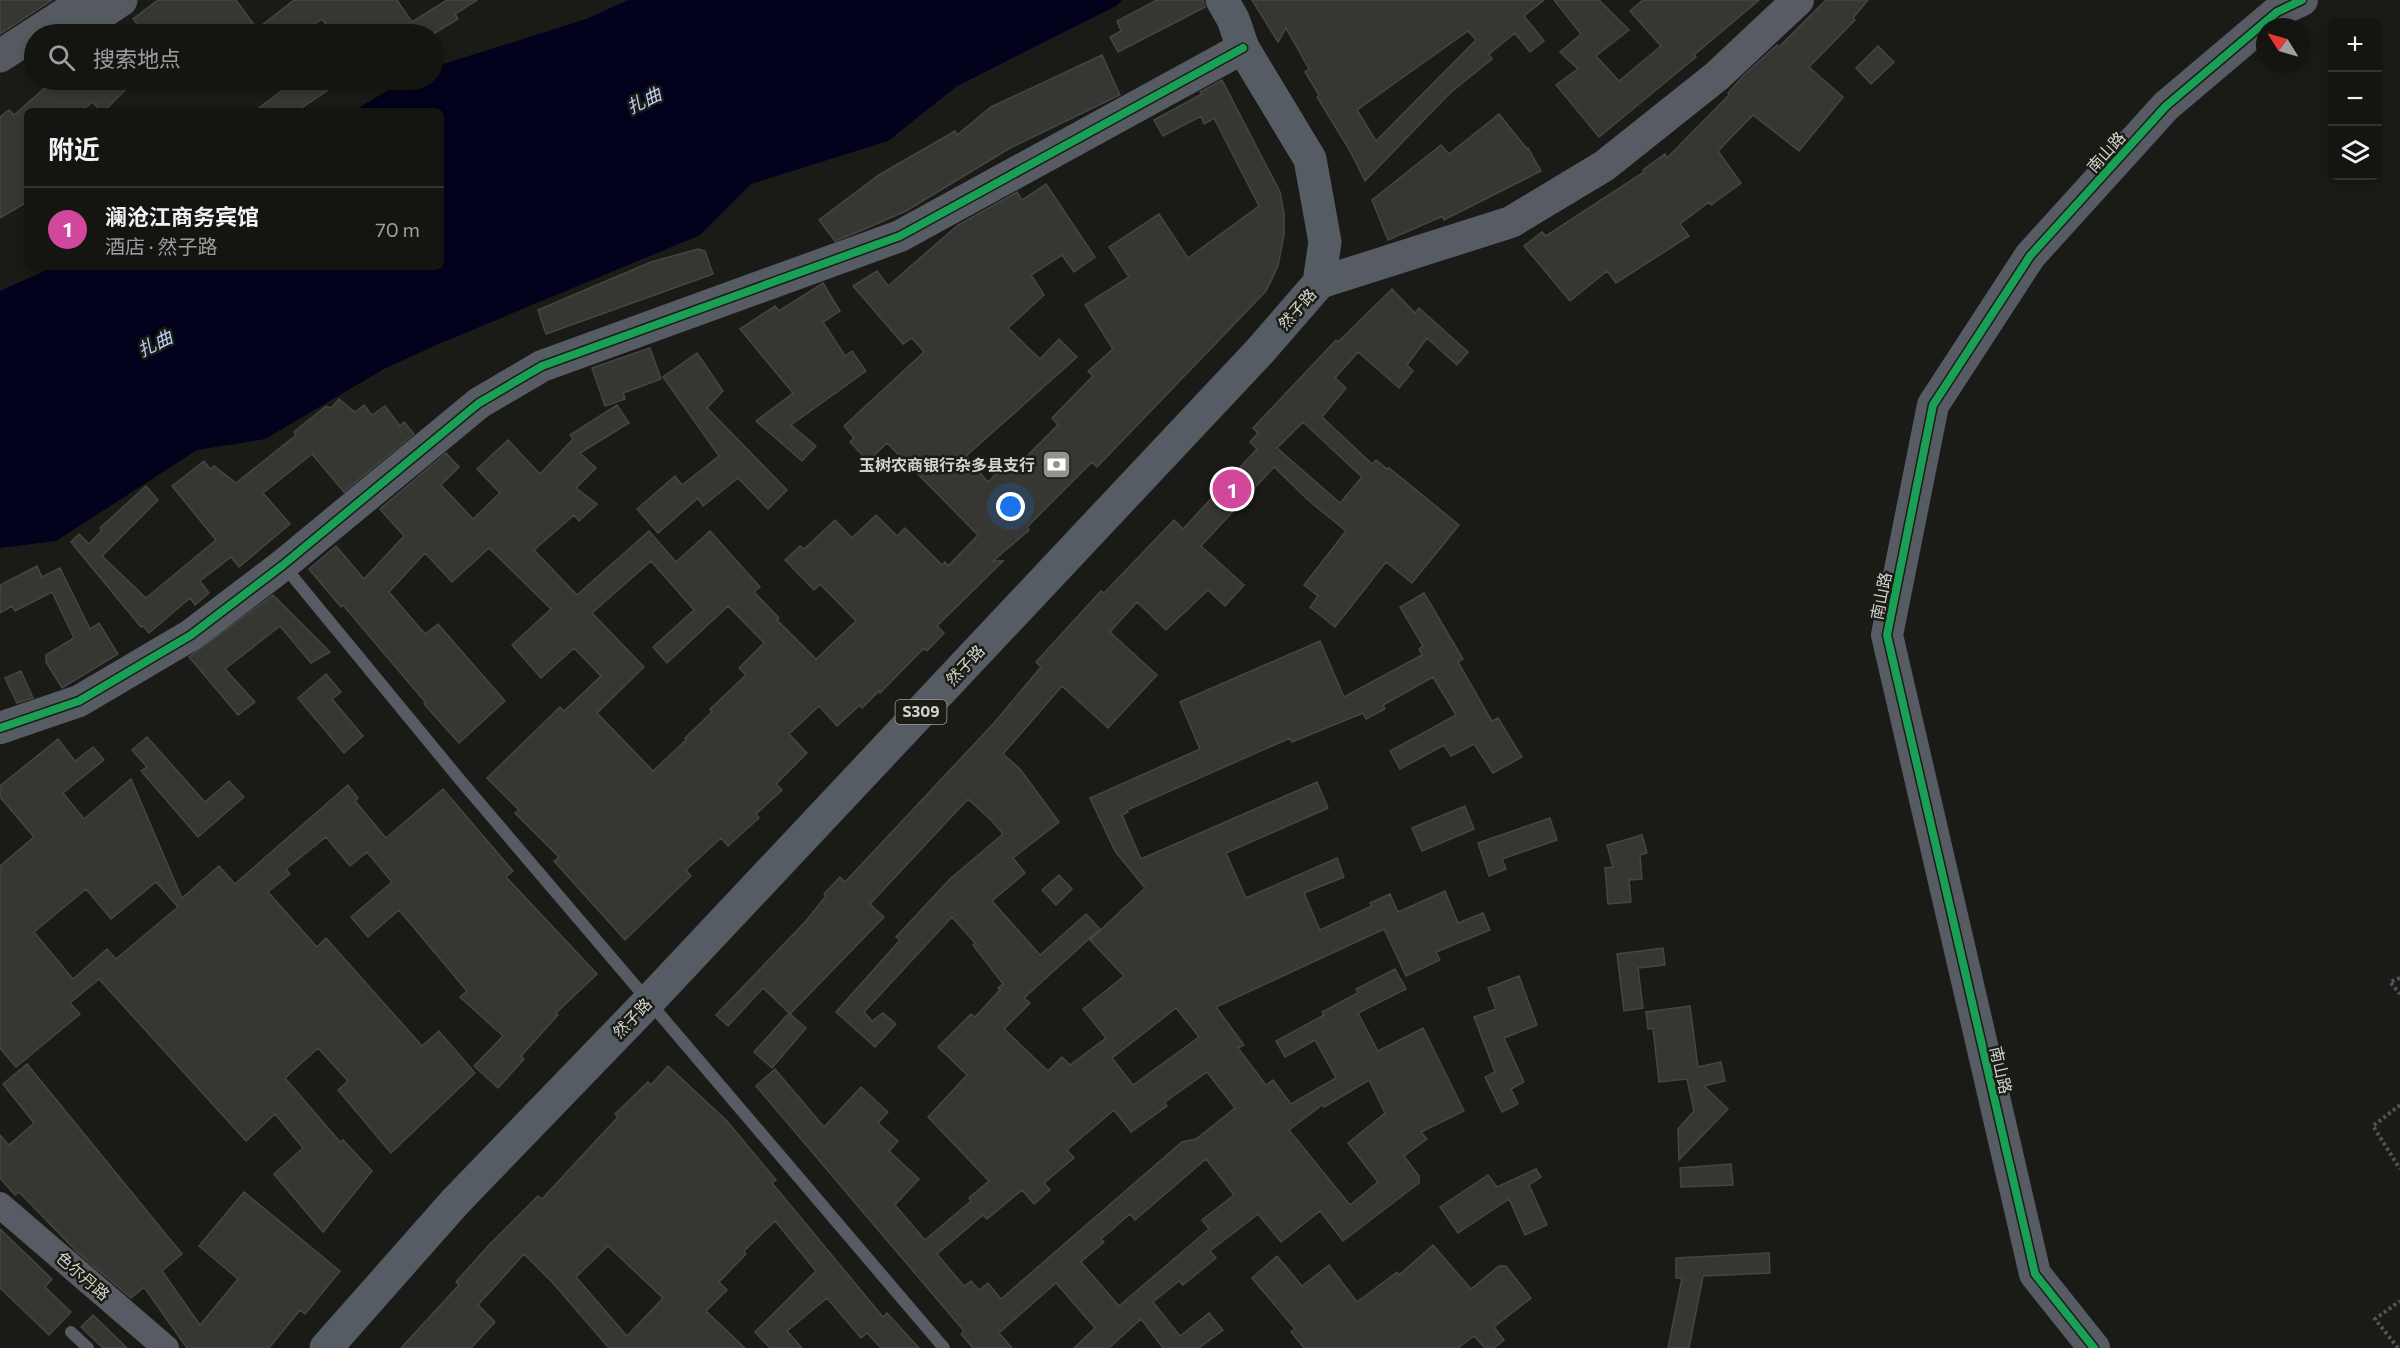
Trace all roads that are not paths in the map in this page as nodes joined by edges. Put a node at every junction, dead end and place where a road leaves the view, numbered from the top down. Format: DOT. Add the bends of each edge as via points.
graph roads {
  1 [pos="87,0"];
  2 [pos="121,0"];
  3 [pos="1798,0"];
  4 [pos="2302,0"];
  5 [pos="1233,23"];
  6 [pos="50,24"];
  7 [pos="84,24"];
  8 [pos="24,41"];
  9 [pos="0,56"];
  10 [pos="24,64"];
  11 [pos="0,81"];
  12 [pos="1319,284"];
  13 [pos="283,565"];
  14 [pos="0,728"];
  15 [pos="649,1001"];
  16 [pos="0,1205"];
  17 [pos="71,1332"];
  18 [pos="88,1348"];
  19 [pos="166,1348"];
  20 [pos="326,1348"];
  21 [pos="944,1348"];
  22 [pos="2094,1348"];
  1 -- 6 [label="highway"];
  2 -- 7 [label="highway"];
  3 -- 12 [label="street" via="1717,76 1604,166 1511,222"];
  4 -- 22 [label="street, 南山路" via="2277,12 2166,106 2030,256 1933,405 1887,635 2035,1274"];
  5 -- 12 [label="main road, 然子路" via="1310,159 1325,242"];
  5 -- 13 [label="street" via="900,236 542,366 479,404"];
  8 -- 9 [label="highway"];
  10 -- 11 [label="highway"];
  12 -- 15 [label="main road, 然子路 / S309"];
  13 -- 14 [label="street" via="191,634 79,701"];
  13 -- 15 [label="lane"];
  15 -- 20 [label="main road, 然子路 / S309" via="455,1202"];
  15 -- 21 [label="lane"];
  16 -- 19 [label="street, 色尔丹路"];
  17 -- 18 [label="lane"];
}
